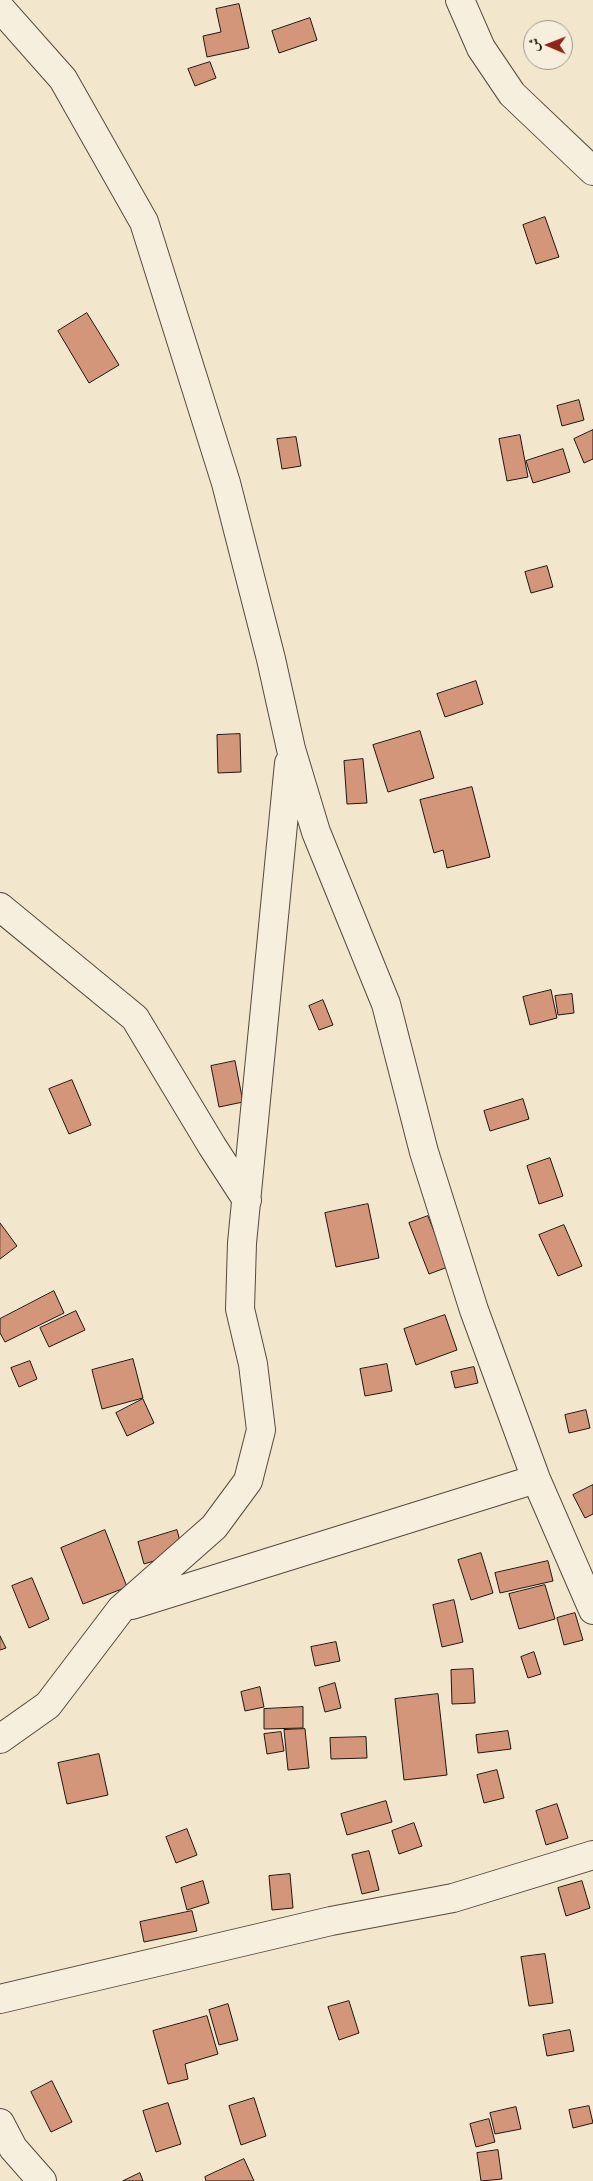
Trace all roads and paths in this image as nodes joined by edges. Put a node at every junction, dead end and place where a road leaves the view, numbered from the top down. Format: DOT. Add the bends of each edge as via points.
graph roads {
  1 [pos="460,0"];
  2 [pos="0,8"];
  3 [pos="593,171"];
  4 [pos="291,749"];
  5 [pos="0,907"];
  6 [pos="247,1200"];
  7 [pos="536,1479"];
  8 [pos="120,1609"];
  9 [pos="593,1610"];
  10 [pos="0,1739"];
  11 [pos="593,1855"];
  12 [pos="0,1999"];
  13 [pos="0,2123"];
  14 [pos="42,2181"];
  1 -- 3 [label="street" via="481,48 512,94"];
  2 -- 4 [label="street" via="62,79 144,222 226,482"];
  4 -- 6 [label="street"];
  4 -- 7 [label="street" via="316,832 386,1004 424,1152 474,1310"];
  5 -- 6 [label="street" via="136,1018"];
  6 -- 8 [label="street" via="240,1309 253,1364 262,1430 248,1480 214,1527"];
  7 -- 8 [label="street"];
  7 -- 9 [label="street"];
  8 -- 10 [label="street" via="48,1705"];
  11 -- 12 [label="street" via="453,1898 332,1921"];
  13 -- 14 [label="street" via="13,2148"];
}
